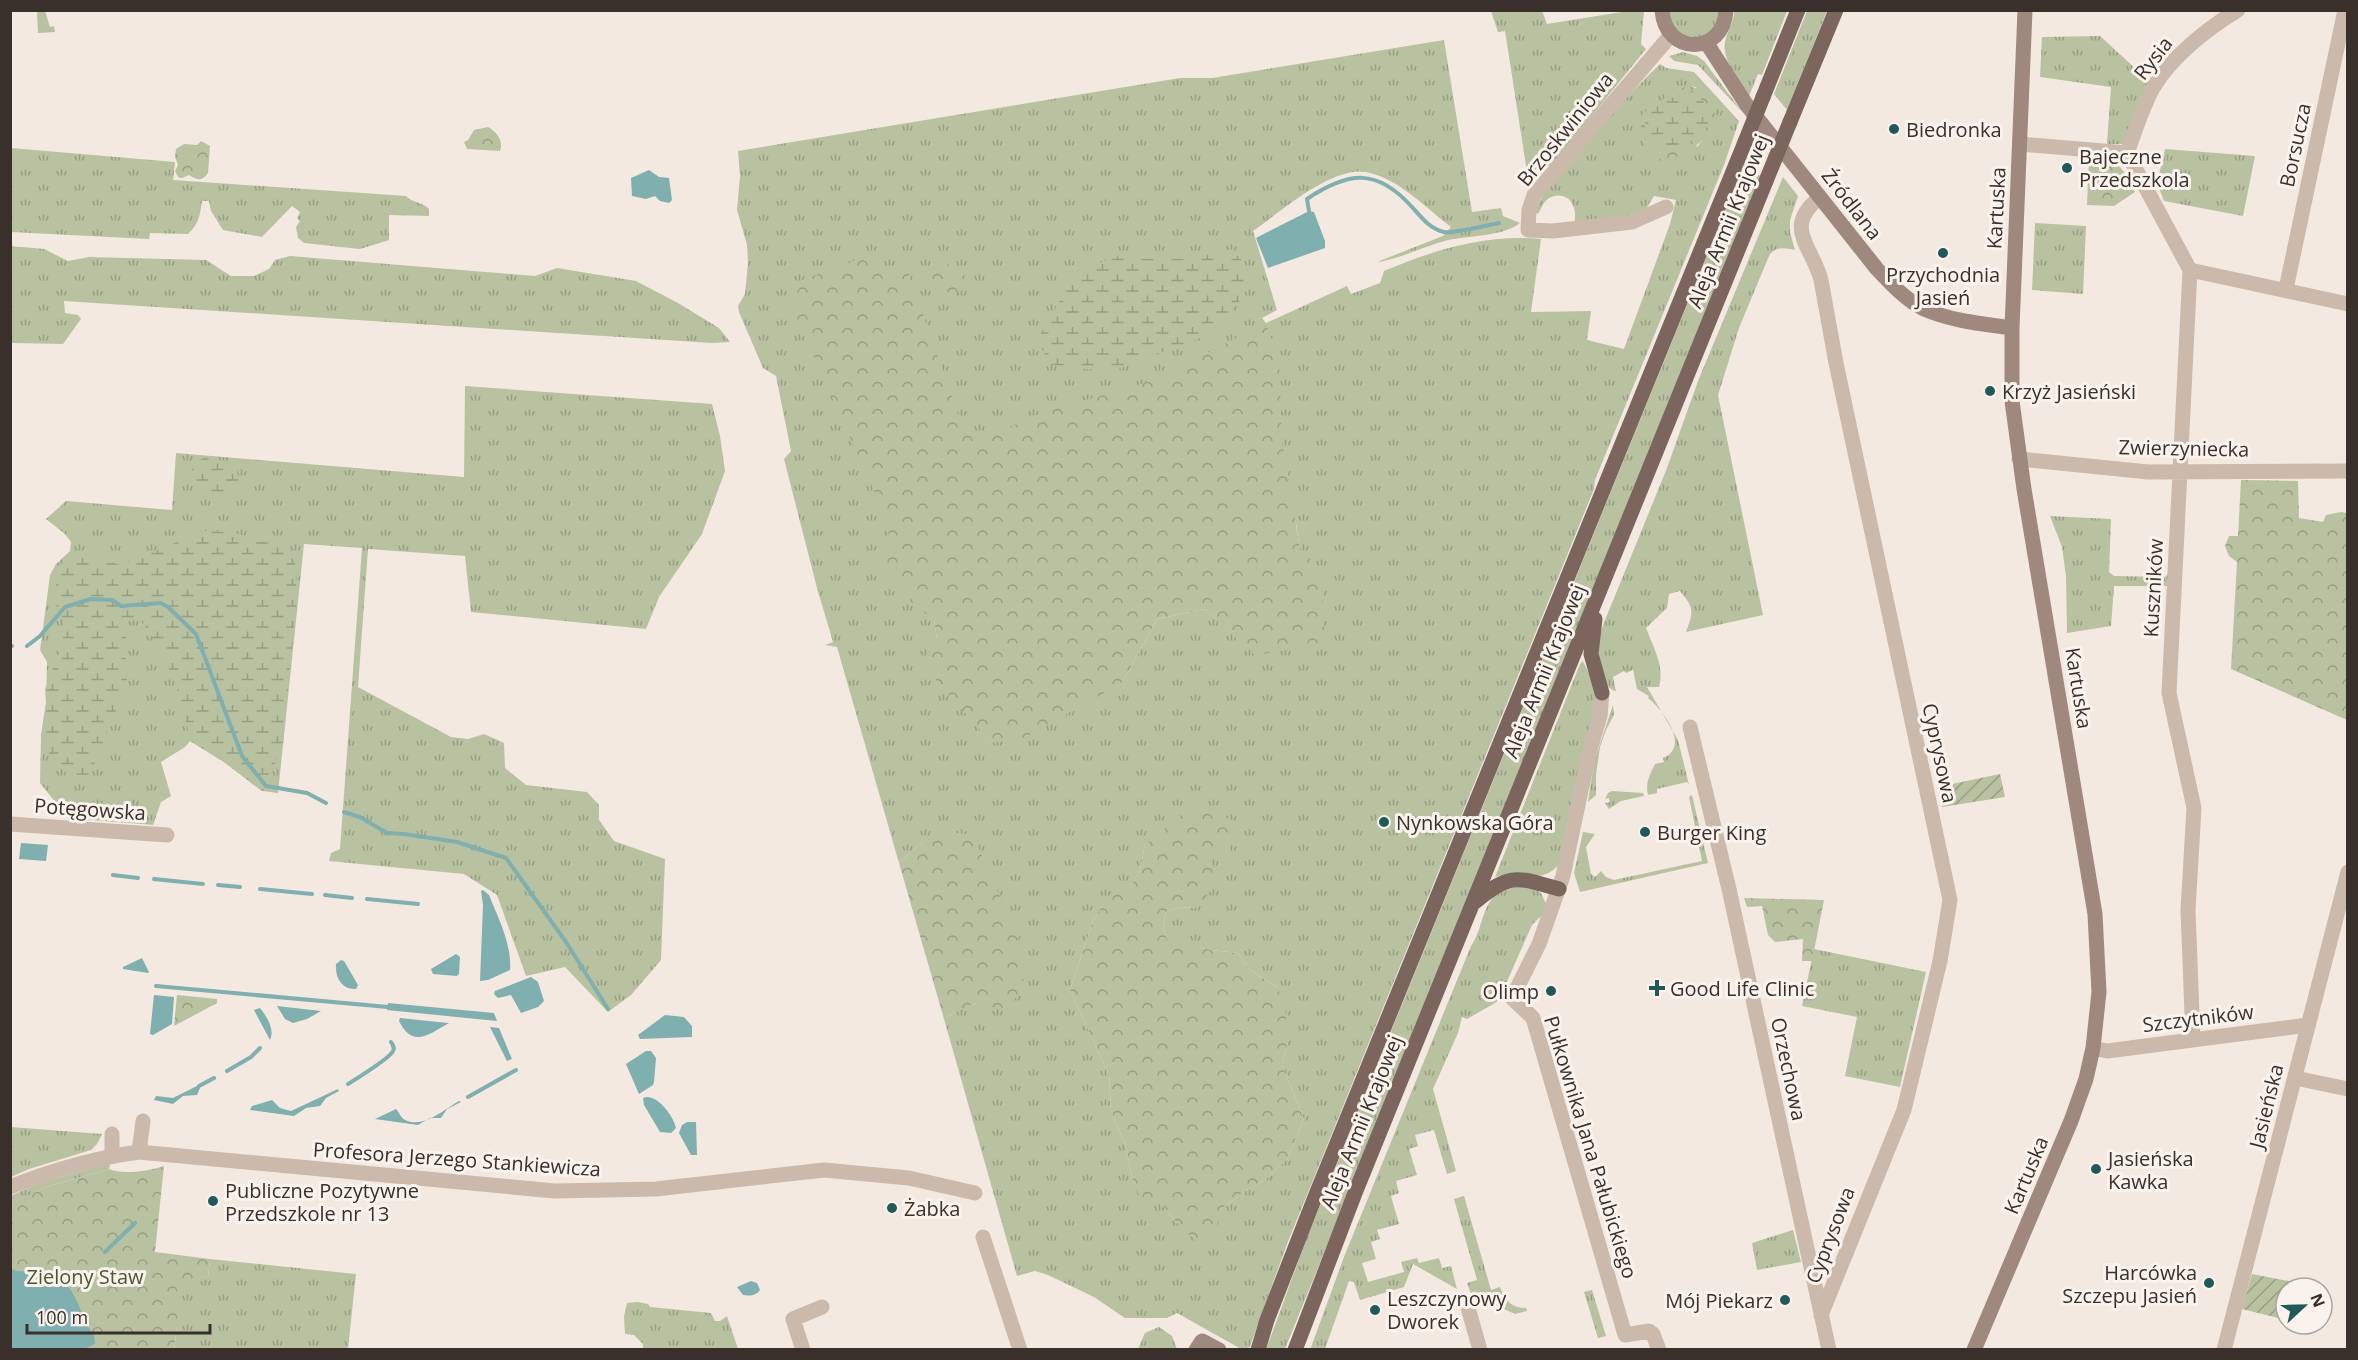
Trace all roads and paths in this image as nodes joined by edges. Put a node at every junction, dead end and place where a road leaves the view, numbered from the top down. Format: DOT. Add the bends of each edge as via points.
graph roads {
  1 [pos="1662,10"];
  2 [pos="1726,10"];
  3 [pos="1798,10"];
  4 [pos="1836,10"];
  5 [pos="2025,10"];
  6 [pos="2238,10"];
  7 [pos="2345,10"];
  8 [pos="1671,35"];
  9 [pos="1706,42"];
  10 [pos="2020,144"];
  11 [pos="2127,153"];
  12 [pos="1820,197"];
  13 [pos="1666,207"];
  14 [pos="2190,270"];
  15 [pos="2286,289"];
  16 [pos="2348,304"];
  17 [pos="2012,328"];
  18 [pos="2019,459"];
  19 [pos="2348,471"];
  20 [pos="2181,473"];
  21 [pos="1601,587"];
  22 [pos="1602,693"];
  23 [pos="1690,727"];
  24 [pos="10,824"];
  25 [pos="167,835"];
  26 [pos="2348,872"];
  27 [pos="1559,889"];
  28 [pos="1473,904"];
  29 [pos="2308,1025"];
  30 [pos="2193,1039"];
  31 [pos="2093,1048"];
  32 [pos="2295,1078"];
  33 [pos="2348,1089"];
  34 [pos="143,1120"];
  35 [pos="112,1134"];
  36 [pos="139,1152"];
  37 [pos="112,1155"];
  38 [pos="10,1187"];
  39 [pos="975,1193"];
  40 [pos="983,1237"];
  41 [pos="1467,1304"];
  42 [pos="822,1307"];
  43 [pos="1821,1316"];
  44 [pos="803,1350"];
  45 [pos="1020,1350"];
  46 [pos="1196,1350"];
  47 [pos="1219,1350"];
  48 [pos="1258,1350"];
  49 [pos="1295,1350"];
  50 [pos="1480,1350"];
  51 [pos="1659,1350"];
  52 [pos="1829,1350"];
  53 [pos="1974,1350"];
  54 [pos="2224,1350"];
  1 -- 8 [label="street" via="1662,19"];
  2 -- 9 [label="street" via="1724,26"];
  3 -- 48 [label="main road, Aleja Armii Krajowej, bridge" via="1320,1186"];
  4 -- 21 [label="main road, Aleja Armii Krajowej, bridge"];
  5 -- 10 [label="street, Kartuska"];
  6 -- 11 [label="street, Rysia" via="2188,47 2153,88"];
  7 -- 15 [label="street, Borsucza"];
  8 -- 9 [label="street" via="1688,44"];
  8 -- 13 [label="street, Brzoskwiniowa" via="1534,195 1528,230 1632,222"];
  9 -- 12 [label="street, Źródlana" via="1746,104"];
  10 -- 11 [label="street"];
  10 -- 17 [label="street, Kartuska"];
  11 -- 14 [label="street"];
  12 -- 17 [label="street, Źródlana" via="1877,269 1908,298 1923,308 1959,320"];
  12 -- 43 [label="street, Cyprysowa" via="1803,215 1801,232 1821,280 1950,900 1940,961 1904,1110"];
  14 -- 15 [label="street"];
  14 -- 20 [label="street, Kuszników"];
  15 -- 16 [label="street"];
  17 -- 18 [label="street, Kartuska" via="2012,401"];
  18 -- 20 [label="street, Zwierzyniecka"];
  18 -- 31 [label="street, Kartuska" via="2095,914 2098,992"];
  19 -- 20 [label="street, Zwierzyniecka"];
  20 -- 30 [label="street, Kuszników" via="2169,693 2194,808 2188,910"];
  21 -- 22 [label="main road" via="1591,649"];
  21 -- 28 [label="main road, Aleja Armii Krajowej"];
  22 -- 27 [label="street, Pułkownika Jana Pałubickiego"];
  23 -- 43 [label="street, Orzechowa"];
  24 -- 25 [label="street, Potęgowska"];
  26 -- 29 [label="street, Jasieńska"];
  27 -- 28 [label="main road" via="1528,880 1506,880"];
  27 -- 51 [label="street, Pułkownika Jana Pałubickiego" via="1539,944 1512,998 1533,1018 1624,1335 1649,1331"];
  28 -- 49 [label="main road, Aleja Armii Krajowej" via="1325,1266"];
  29 -- 30 [label="street, Szczytników"];
  29 -- 32 [label="street, Jasieńska"];
  30 -- 31 [label="street, Szczytników" via="2106,1051"];
  31 -- 53 [label="street, Kartuska" via="2071,1121"];
  32 -- 33 [label="street"];
  32 -- 54 [label="street, Jasieńska"];
  34 -- 36 [label="street"];
  35 -- 37 [label="street"];
  36 -- 37 [label="street, Profesora Jerzego Stankiewicza"];
  36 -- 39 [label="street, Profesora Jerzego Stankiewicza" via="555,1191 656,1189 824,1170 909,1178"];
  37 -- 38 [label="street, Profesora Jerzego Stankiewicza"];
  40 -- 45 [label="street"];
  41 -- 50 [label="street"];
  42 -- 44 [label="street" via="793,1319"];
  43 -- 52 [label="street, Orzechowa"];
  46 -- 47 [label="street" via="1202,1341"];
}
